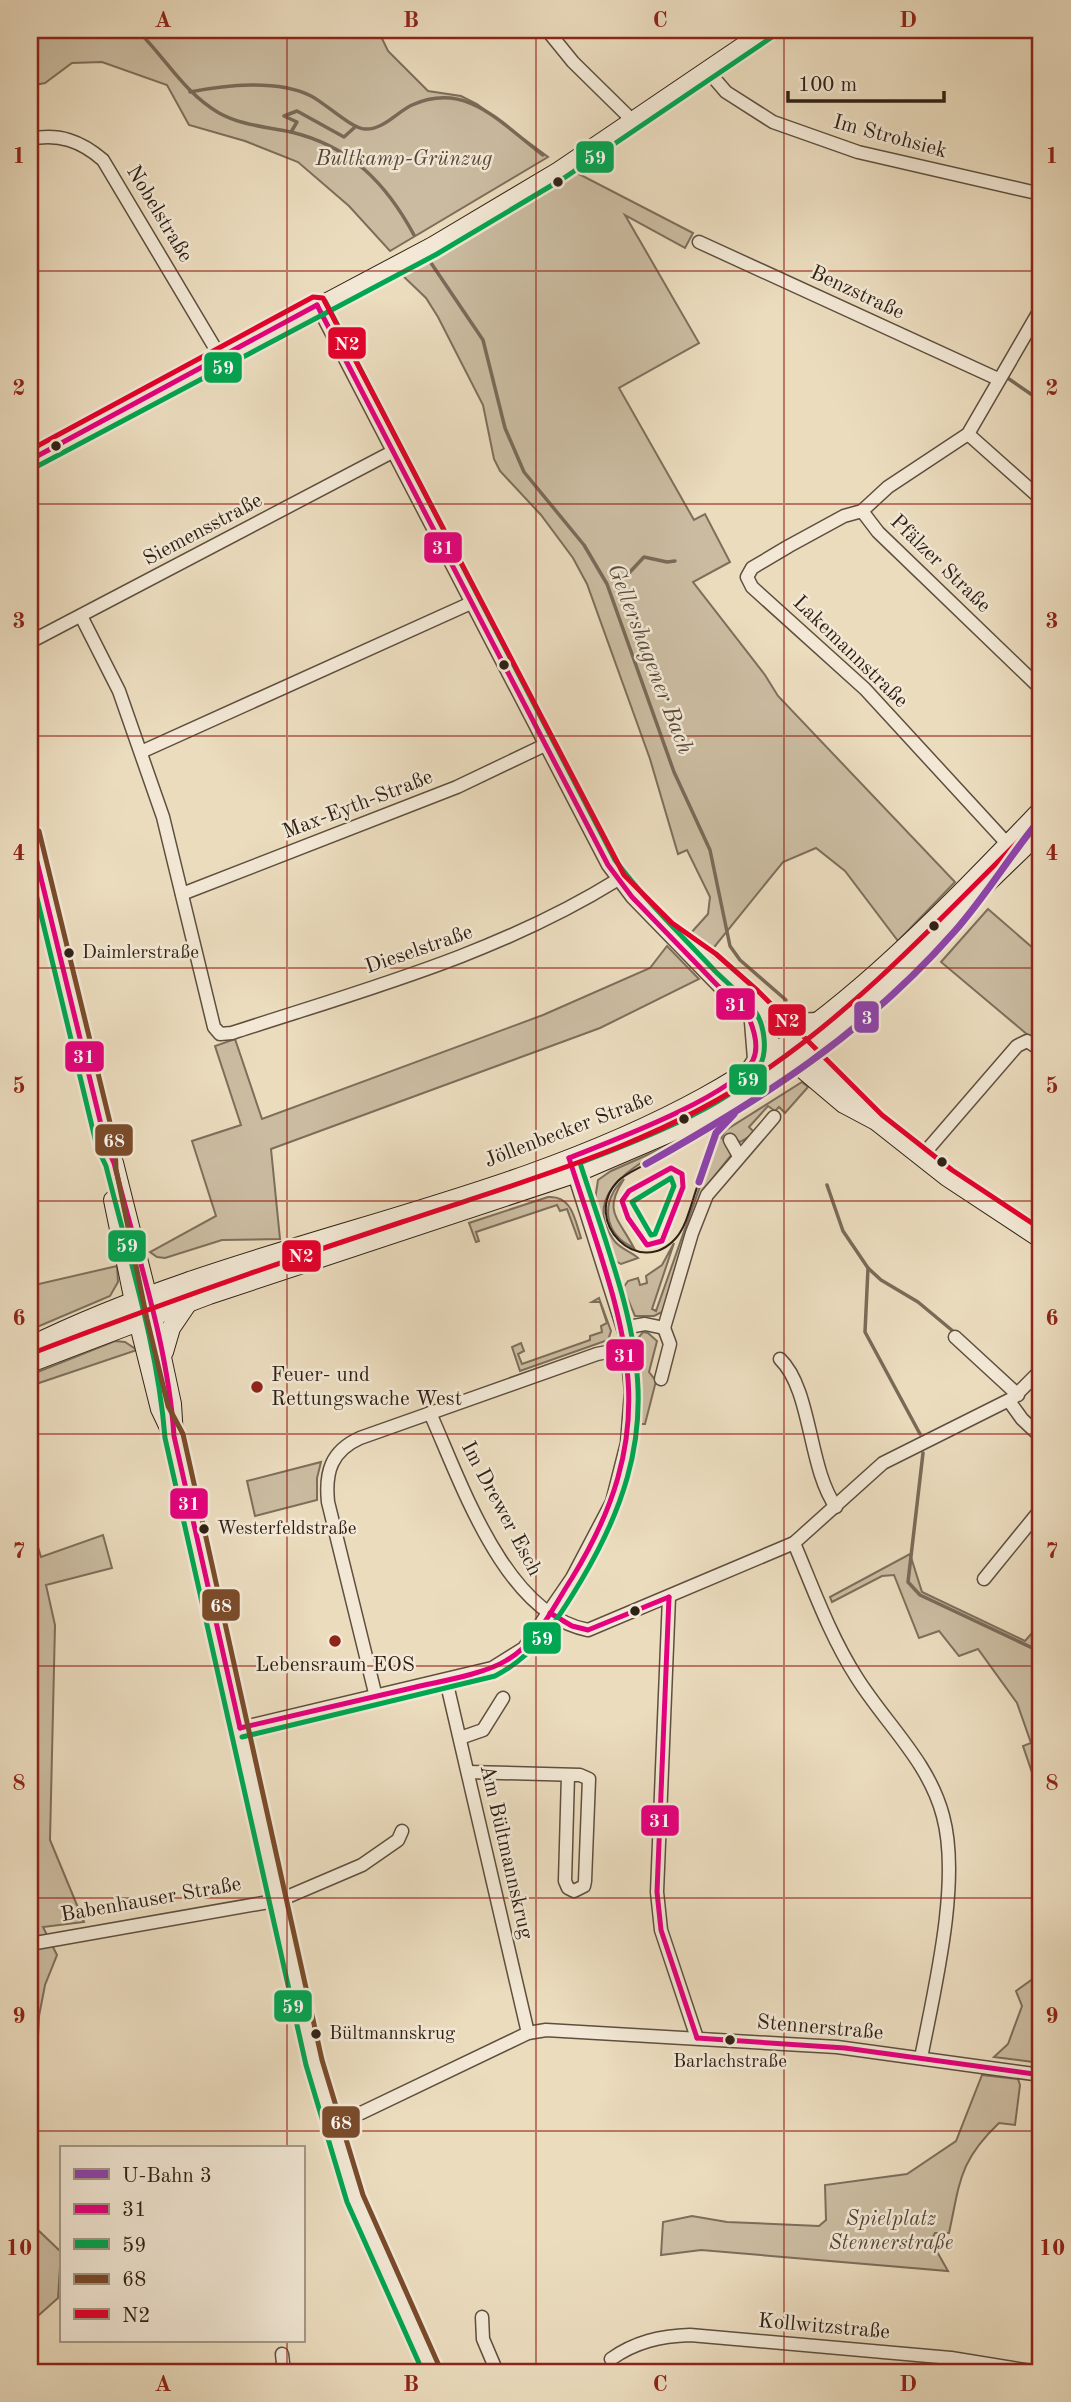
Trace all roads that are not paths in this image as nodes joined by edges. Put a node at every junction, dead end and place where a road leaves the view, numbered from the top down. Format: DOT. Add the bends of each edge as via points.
graph roads {
  1 [pos="547,30"];
  2 [pos="767,30"];
  3 [pos="707,70"];
  4 [pos="632,120"];
  5 [pos="30,139"];
  6 [pos="1041,194"];
  7 [pos="699,243"];
  8 [pos="317,305"];
  9 [pos="1041,308"];
  10 [pos="221,358"];
  11 [pos="998,379"];
  12 [pos="968,434"];
  13 [pos="394,451"];
  14 [pos="30,460"];
  15 [pos="1041,499"];
  16 [pos="862,511"];
  17 [pos="471,603"];
  18 [pos="81,615"];
  19 [pos="30,642"];
  20 [pos="1041,689"];
  21 [pos="545,745"];
  22 [pos="141,752"];
  23 [pos="1041,810"];
  24 [pos="30,833"];
  25 [pos="1036,834"];
  26 [pos="1013,850"];
  27 [pos="617,880"];
  28 [pos="182,894"];
  29 [pos="666,930"];
  30 [pos="752,998"];
  31 [pos="834,1011"];
  32 [pos="750,1018"];
  33 [pos="1041,1050"];
  34 [pos="793,1052"];
  35 [pos="743,1074"];
  36 [pos="774,1117"];
  37 [pos="730,1140"];
  38 [pos="106,1145"];
  39 [pos="739,1156"];
  40 [pos="920,1157"];
  41 [pos="571,1166"];
  42 [pos="1041,1238"];
  43 [pos="139,1259"];
  44 [pos="183,1283"];
  45 [pos="141,1298"];
  46 [pos="189,1303"];
  47 [pos="145,1318"];
  48 [pos="623,1328"];
  49 [pos="664,1328"];
  50 [pos="955,1337"];
  51 [pos="30,1346"];
  52 [pos="628,1348"];
  53 [pos="163,1359"];
  54 [pos="780,1359"];
  55 [pos="30,1363"];
  56 [pos="1041,1370"];
  57 [pos="661,1379"];
  58 [pos="1013,1398"];
  59 [pos="430,1413"];
  60 [pos="174,1436"];
  61 [pos="1041,1437"];
  62 [pos="836,1507"];
  63 [pos="1041,1509"];
  64 [pos="794,1543"];
  65 [pos="984,1579"];
  66 [pos="669,1597"];
  67 [pos="550,1613"];
  68 [pos="446,1680"];
  69 [pos="376,1697"];
  70 [pos="503,1698"];
  71 [pos="240,1728"];
  72 [pos="460,1738"];
  73 [pos="468,1772"];
  74 [pos="568,1775"];
  75 [pos="402,1831"];
  76 [pos="280,1900"];
  77 [pos="30,1944"];
  78 [pos="528,2033"];
  79 [pos="697,2038"];
  80 [pos="921,2058"];
  81 [pos="1041,2075"];
  82 [pos="360,2113"];
  83 [pos="482,2318"];
  84 [pos="282,2354"];
  85 [pos="611,2359"];
  86 [pos="284,2372"];
  87 [pos="432,2372"];
  88 [pos="497,2372"];
  89 [pos="1026,2372"];
  90 [pos="1037,2372"];
  1 -- 4 [label="street"];
  2 -- 3 [label="main road"];
  3 -- 4 [label="main road"];
  3 -- 6 [label="street, Im Strohsiek" via="726,92 773,122 859,152"];
  4 -- 8 [label="main road"];
  5 -- 10 [label="street, Nobelstraße" via="58,137 80,142 103,160"];
  7 -- 11 [label="street, Benzstraße"];
  8 -- 10 [label="main road"];
  8 -- 13 [label="street"];
  9 -- 11 [label="street, Pfälzer Straße"];
  10 -- 14 [label="main road"];
  11 -- 12 [label="street, Pfälzer Straße"];
  12 -- 15 [label="street"];
  12 -- 16 [label="street, Pfälzer Straße" via="888,487"];
  13 -- 17 [label="street"];
  13 -- 18 [label="street, Siemensstraße"];
  16 -- 20 [label="street, Pfälzer Straße" via="878,532"];
  16 -- 26 [label="street, Lakemannstraße" via="835,520 752,568 748,583 865,689"];
  17 -- 21 [label="street"];
  17 -- 22 [label="street"];
  18 -- 19 [label="street, Siemensstraße"];
  18 -- 22 [label="street" via="120,691"];
  21 -- 27 [label="street"];
  21 -- 28 [label="street, Max-Eyth-Straße" via="457,788"];
  22 -- 28 [label="street"];
  23 -- 25 [label="main road, Jöllenbecker Straße"];
  24 -- 38 [label="main road"];
  25 -- 26 [label="main road, Jöllenbecker Straße"];
  26 -- 31 [label="main road, Jöllenbecker Straße"];
  26 -- 34 [label="main road, Jöllenbecker Straße" via="862,1007"];
  27 -- 28 [label="street, Dieselstraße" via="537,924 473,952 224,1035 214,1027"];
  27 -- 29 [label="street"];
  29 -- 30 [label="street"];
  29 -- 32 [label="street"];
  30 -- 31 [label="street" via="791,1020 809,1021"];
  30 -- 34 [label="street"];
  31 -- 34 [label="main road, Jöllenbecker Straße"];
  32 -- 34 [label="street"];
  32 -- 35 [label="street" via="754,1059"];
  33 -- 40 [label="street" via="1027,1041 1021,1043"];
  34 -- 35 [label="main road, Jöllenbecker Straße"];
  34 -- 40 [label="main road" via="852,1094"];
  34 -- 41 [label="main road, Jöllenbecker Straße" via="693,1123"];
  35 -- 41 [label="main road, Jöllenbecker Straße"];
  36 -- 39 [label="street"];
  37 -- 39 [label="street"];
  38 -- 43 [label="main road"];
  38 -- 45 [label="main road" via="106,1165"];
  39 -- 49 [label="street" via="704,1203"];
  40 -- 42 [label="main road"];
  41 -- 44 [label="main road, Jöllenbecker Straße"];
  41 -- 46 [label="main road, Jöllenbecker Straße"];
  41 -- 48 [label="street"];
  43 -- 44 [label="main road" via="150,1273"];
  43 -- 45 [label="main road"];
  44 -- 45 [label="main road, Jöllenbecker Straße"];
  45 -- 47 [label="main road"];
  45 -- 51 [label="main road, Jöllenbecker Straße"];
  46 -- 47 [label="main road, Jöllenbecker Straße"];
  46 -- 53 [label="main road" via="171,1328"];
  47 -- 53 [label="main road"];
  47 -- 55 [label="main road, Jöllenbecker Straße"];
  47 -- 60 [label="main road" via="160,1409"];
  48 -- 49 [label="street" via="645,1324"];
  48 -- 52 [label="street"];
  49 -- 57 [label="street" via="670,1344"];
  50 -- 58 [label="street"];
  52 -- 59 [label="street" via="597,1354"];
  52 -- 67 [label="street" via="630,1410 618,1482 590,1548"];
  53 -- 60 [label="main road"];
  54 -- 62 [label="street" via="792,1377 826,1489"];
  56 -- 58 [label="street"];
  58 -- 61 [label="street" via="1022,1419"];
  58 -- 62 [label="street, Im Drewer Esch" via="896,1456 868,1475"];
  59 -- 67 [label="street, Im Drewer Esch" via="497,1552 523,1593"];
  59 -- 69 [label="street" via="348,1443 327,1474 328,1502"];
  60 -- 71 [label="main road"];
  62 -- 64 [label="street, Im Drewer Esch"];
  63 -- 65 [label="street"];
  64 -- 66 [label="street, Im Drewer Esch"];
  64 -- 80 [label="street" via="842,1653 920,1765 944,1819 949,1895"];
  66 -- 67 [label="street, Im Drewer Esch" via="596,1629 572,1626"];
  66 -- 79 [label="street" via="657,1892 661,1930"];
  67 -- 68 [label="street" via="516,1655 492,1668"];
  68 -- 69 [label="street"];
  68 -- 72 [label="street, Am Bültmannskrug"];
  69 -- 71 [label="street"];
  70 -- 72 [label="street" via="483,1730"];
  71 -- 76 [label="main road"];
  72 -- 73 [label="street, Am Bültmannskrug"];
  73 -- 74 [label="street"];
  73 -- 78 [label="street, Am Bültmannskrug"];
  74 -- 74 [label="street" via="565,1881 575,1891 585,1881 590,1785 585,1776"];
  75 -- 76 [label="street, Babenhauser Straße" via="398,1840 362,1865"];
  76 -- 77 [label="street, Babenhauser Straße"];
  76 -- 87 [label="main road" via="314,2062 346,2174"];
  78 -- 79 [label="street, Stennerstraße" via="566,2029"];
  78 -- 82 [label="street, Stennerstraße"];
  79 -- 80 [label="street, Stennerstraße"];
  80 -- 81 [label="street, Stennerstraße"];
  83 -- 88 [label="street" via="483,2339"];
  84 -- 86 [label="street"];
  85 -- 89 [label="street, Kollwitzstraße" via="652,2339 690,2335 951,2358"];
  89 -- 90 [label="street, Kollwitzstraße"];
}
